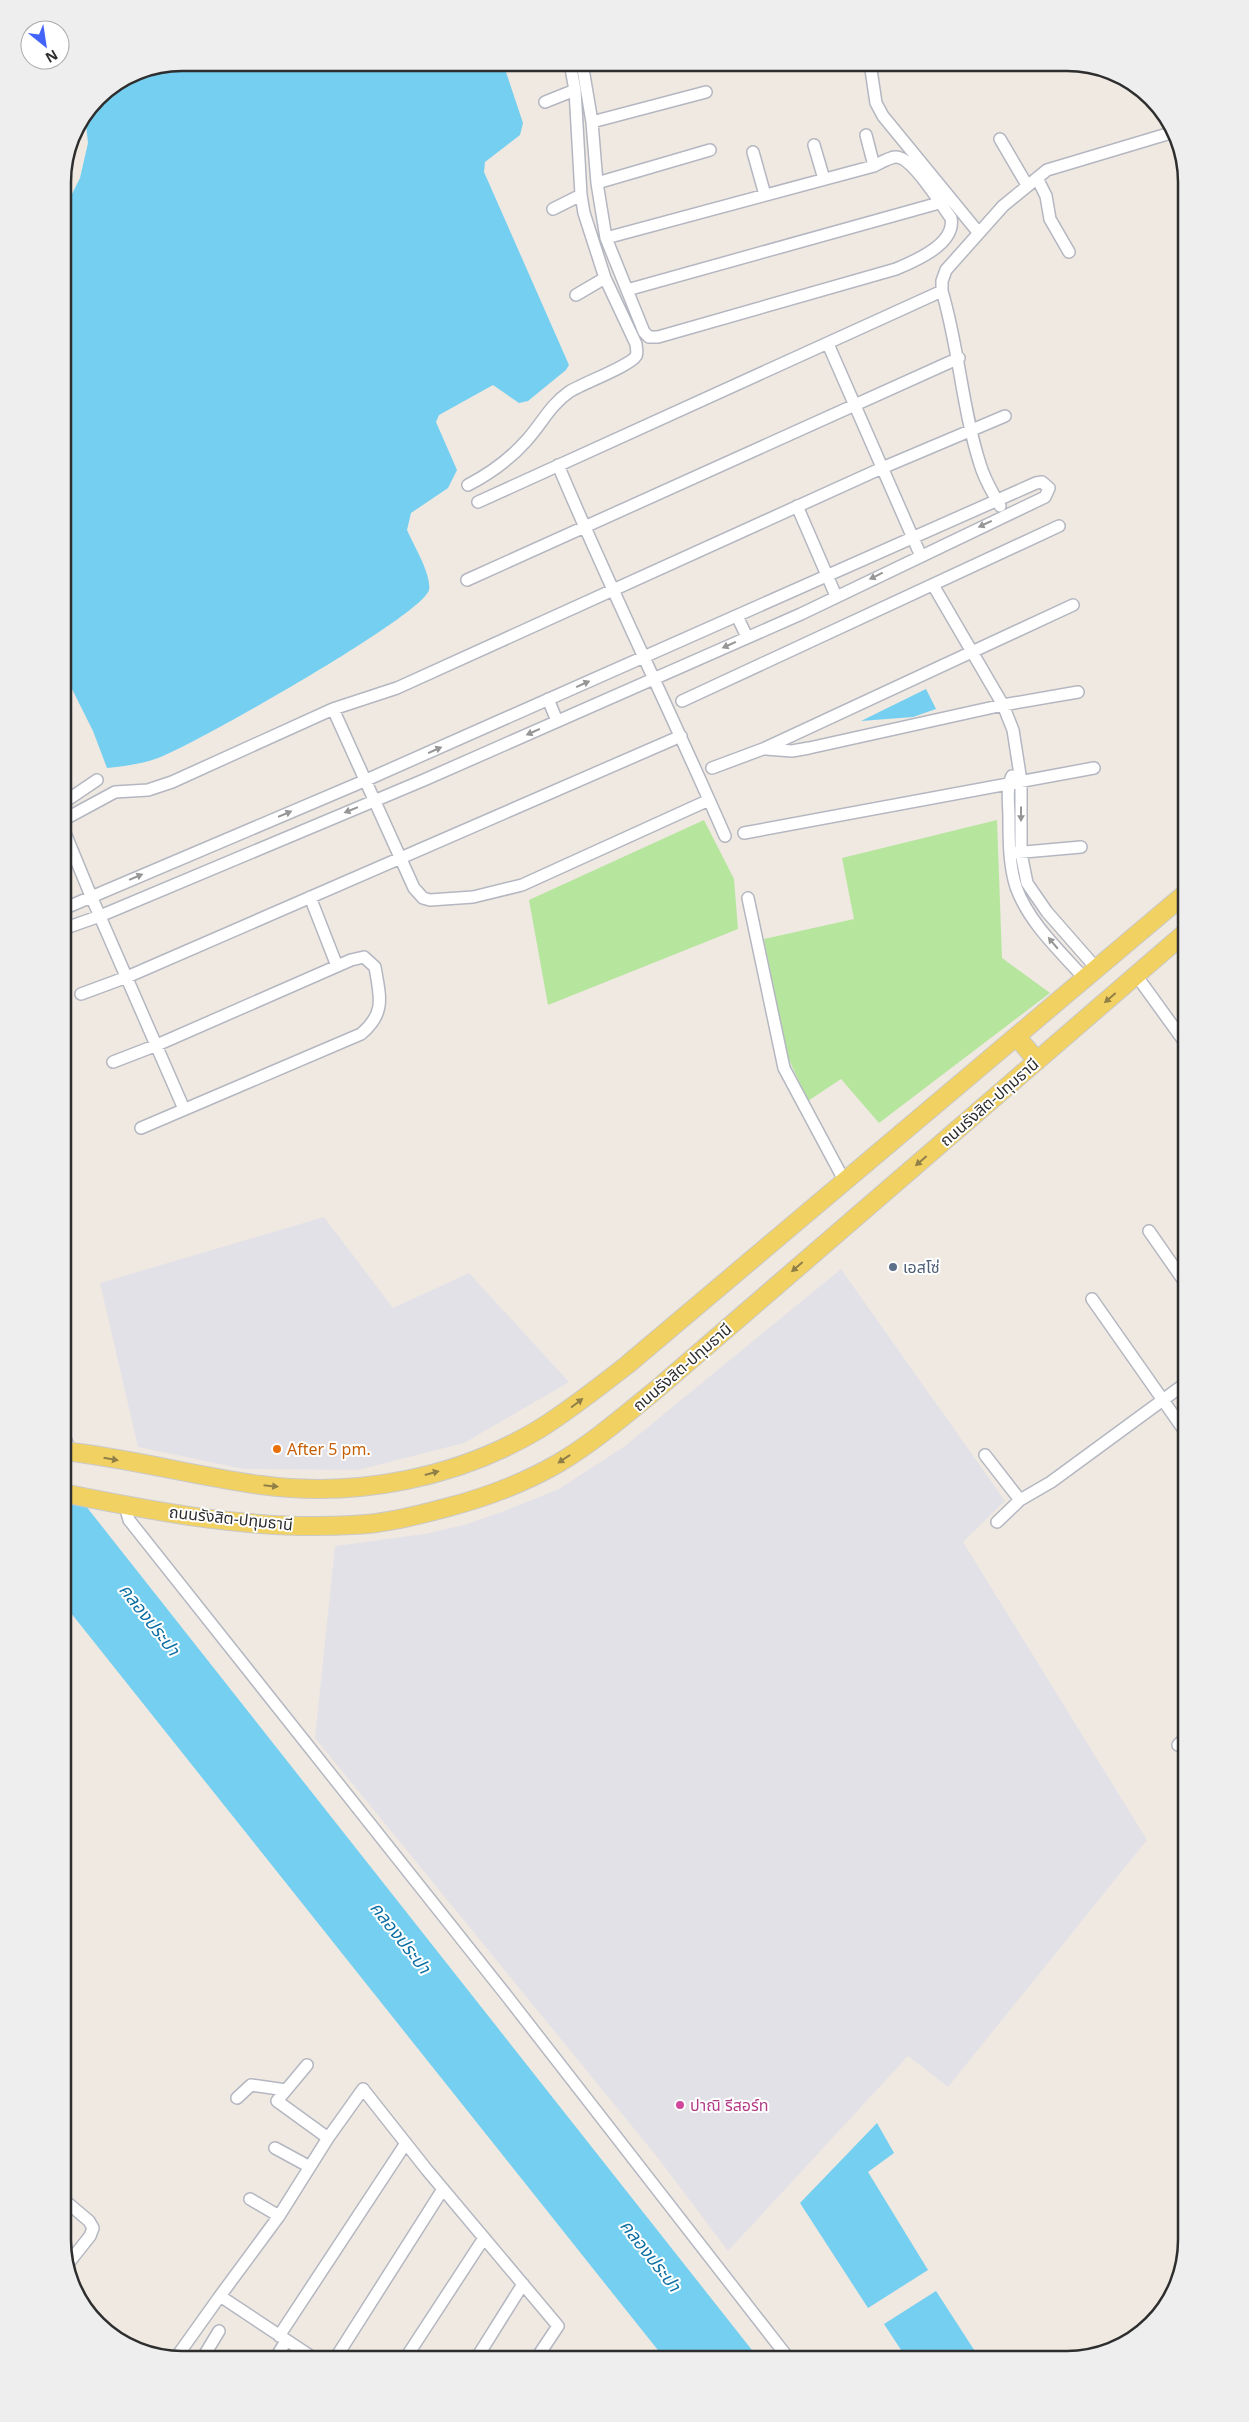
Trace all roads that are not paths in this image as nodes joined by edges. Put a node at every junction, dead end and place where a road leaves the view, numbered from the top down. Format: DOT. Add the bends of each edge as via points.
graph roads {
  1 [pos="571,71"];
  2 [pos="586,71"];
  3 [pos="871,71"];
  4 [pos="575,90"];
  5 [pos="706,92"];
  6 [pos="545,102"];
  7 [pos="592,122"];
  8 [pos="1166,134"];
  9 [pos="866,135"];
  10 [pos="1000,139"];
  11 [pos="814,145"];
  12 [pos="710,150"];
  13 [pos="753,152"];
  14 [pos="874,166"];
  15 [pos="1037,178"];
  16 [pos="824,179"];
  17 [pos="597,183"];
  18 [pos="1027,185"];
  19 [pos="581,195"];
  20 [pos="765,195"];
  21 [pos="939,202"];
  22 [pos="553,208"];
  23 [pos="978,232"];
  24 [pos="606,238"];
  25 [pos="1069,252"];
  26 [pos="605,278"];
  27 [pos="627,290"];
  28 [pos="942,291"];
  29 [pos="576,295"];
  30 [pos="828,344"];
  31 [pos="959,358"];
  32 [pos="855,406"];
  33 [pos="1005,416"];
  34 [pos="971,432"];
  35 [pos="558,466"];
  36 [pos="882,468"];
  37 [pos="468,485"];
  38 [pos="997,501"];
  39 [pos="478,502"];
  40 [pos="798,506"];
  41 [pos="1004,515"];
  42 [pos="1059,526"];
  43 [pos="585,529"];
  44 [pos="913,537"];
  45 [pos="920,554"];
  46 [pos="826,576"];
  47 [pos="467,580"];
  48 [pos="933,585"];
  49 [pos="614,590"];
  50 [pos="836,596"];
  51 [pos="1073,605"];
  52 [pos="737,616"];
  53 [pos="747,637"];
  54 [pos="972,651"];
  55 [pos="645,656"];
  56 [pos="654,677"];
  57 [pos="1078,692"];
  58 [pos="548,699"];
  59 [pos="682,701"];
  60 [pos="1003,705"];
  61 [pos="333,709"];
  62 [pos="558,721"];
  63 [pos="681,736"];
  64 [pos="763,749"];
  65 [pos="1018,766"];
  66 [pos="712,768"];
  67 [pos="1094,768"];
  68 [pos="97,780"];
  69 [pos="364,781"];
  70 [pos="1021,781"];
  71 [pos="1009,783"];
  72 [pos="71,798"];
  73 [pos="709,800"];
  74 [pos="374,801"];
  75 [pos="71,814"];
  76 [pos="744,833"];
  77 [pos="725,836"];
  78 [pos="71,847"];
  79 [pos="1081,847"];
  80 [pos="1016,853"];
  81 [pos="399,858"];
  82 [pos="91,896"];
  83 [pos="310,897"];
  84 [pos="748,898"];
  85 [pos="1178,900"];
  86 [pos="71,905"];
  87 [pos="100,916"];
  88 [pos="71,926"];
  89 [pos="1178,939"];
  90 [pos="337,966"];
  91 [pos="1091,974"];
  92 [pos="1136,975"];
  93 [pos="127,977"];
  94 [pos="81,994"];
  95 [pos="1178,1033"];
  96 [pos="1017,1037"];
  97 [pos="156,1045"];
  98 [pos="1037,1061"];
  99 [pos="113,1062"];
  100 [pos="184,1109"];
  101 [pos="141,1128"];
  102 [pos="845,1182"];
  103 [pos="1149,1231"];
  104 [pos="1178,1273"];
  105 [pos="1092,1299"];
  106 [pos="1178,1389"];
  107 [pos="1163,1400"];
  108 [pos="1178,1422"];
  109 [pos="71,1452"];
  110 [pos="985,1455"];
  111 [pos="71,1495"];
  112 [pos="1020,1500"];
  113 [pos="125,1506"];
  114 [pos="997,1522"];
  115 [pos="307,2065"];
  116 [pos="286,2090"];
  117 [pos="236,2098"];
  118 [pos="328,2138"];
  119 [pos="406,2143"];
  120 [pos="274,2148"];
  121 [pos="310,2167"];
  122 [pos="443,2189"];
  123 [pos="250,2199"];
  124 [pos="71,2206"];
  125 [pos="279,2216"];
  126 [pos="484,2238"];
  127 [pos="72,2258"];
  128 [pos="523,2284"];
  129 [pos="220,2296"];
  130 [pos="219,2330"];
  131 [pos="283,2338"];
  132 [pos="181,2351"];
  133 [pos="207,2351"];
  134 [pos="278,2351"];
  135 [pos="303,2351"];
  136 [pos="340,2351"];
  137 [pos="410,2351"];
  138 [pos="481,2351"];
  139 [pos="541,2351"];
  140 [pos="783,2351"];
  1 -- 4 [label="street"];
  2 -- 7 [label="street"];
  3 -- 23 [label="street" via="876,103 883,116"];
  4 -- 6 [label="street"];
  4 -- 19 [label="street"];
  5 -- 7 [label="street"];
  7 -- 17 [label="street"];
  8 -- 15 [label="street" via="1061,165"];
  9 -- 14 [label="street"];
  10 -- 18 [label="street"];
  11 -- 16 [label="street"];
  12 -- 17 [label="street"];
  13 -- 20 [label="street"];
  14 -- 16 [label="street"];
  14 -- 21 [label="street" via="895,157 904,158"];
  15 -- 18 [label="street"];
  15 -- 25 [label="street" via="1046,196 1050,219"];
  16 -- 20 [label="street"];
  17 -- 24 [label="street"];
  18 -- 23 [label="street"];
  19 -- 22 [label="street"];
  19 -- 26 [label="street"];
  20 -- 24 [label="street"];
  21 -- 27 [label="street"];
  21 -- 27 [label="street" via="951,218 950,232 914,261 896,269 658,337 649,337 644,332"];
  23 -- 28 [label="street" via="946,270"];
  24 -- 27 [label="street"];
  26 -- 29 [label="street"];
  26 -- 37 [label="street" via="636,344 635,358 558,400 526,441 488,475"];
  28 -- 30 [label="street"];
  28 -- 31 [label="street"];
  30 -- 32 [label="street"];
  30 -- 35 [label="street"];
  31 -- 32 [label="street"];
  31 -- 34 [label="street"];
  32 -- 36 [label="street"];
  32 -- 43 [label="street"];
  33 -- 34 [label="street"];
  34 -- 36 [label="street"];
  34 -- 38 [label="street" via="980,467"];
  35 -- 39 [label="street"];
  35 -- 43 [label="street"];
  36 -- 40 [label="street"];
  36 -- 44 [label="street"];
  38 -- 41 [label="street"];
  38 -- 41 [label="street" via="1036,483 1042,482 1049,488 1045,496"];
  38 -- 44 [label="street"];
  40 -- 46 [label="street"];
  40 -- 49 [label="street"];
  41 -- 45 [label="street, one-way"];
  42 -- 48 [label="street"];
  43 -- 47 [label="street"];
  43 -- 49 [label="street"];
  44 -- 45 [label="street"];
  44 -- 46 [label="street"];
  45 -- 50 [label="street, one-way"];
  46 -- 50 [label="street"];
  46 -- 52 [label="street"];
  48 -- 54 [label="street"];
  48 -- 59 [label="street"];
  49 -- 55 [label="street"];
  49 -- 61 [label="street" via="397,688"];
  50 -- 53 [label="street"];
  51 -- 54 [label="street"];
  52 -- 53 [label="street"];
  52 -- 55 [label="street"];
  53 -- 56 [label="street, one-way"];
  54 -- 60 [label="street"];
  54 -- 64 [label="street"];
  55 -- 56 [label="street"];
  58 -- 55 [label="street, one-way"];
  56 -- 62 [label="street"];
  56 -- 63 [label="street"];
  57 -- 60 [label="street"];
  58 -- 62 [label="street"];
  69 -- 58 [label="street, one-way"];
  60 -- 64 [label="street" via="809,748 792,751"];
  60 -- 65 [label="street" via="1013,730"];
  61 -- 69 [label="street"];
  61 -- 75 [label="street" via="172,782 148,790 115,792"];
  62 -- 74 [label="street, one-way"];
  63 -- 73 [label="street"];
  63 -- 81 [label="street"];
  64 -- 66 [label="street"];
  65 -- 70 [label="street"];
  65 -- 71 [label="street"];
  67 -- 70 [label="street"];
  68 -- 72 [label="street"];
  69 -- 74 [label="street"];
  82 -- 69 [label="street, one-way"];
  70 -- 71 [label="street"];
  70 -- 80 [label="street, one-way"];
  71 -- 76 [label="street"];
  71 -- 80 [label="street"];
  73 -- 77 [label="street"];
  73 -- 81 [label="street" via="522,884 474,897 423,898 414,888"];
  74 -- 81 [label="street"];
  74 -- 87 [label="street, one-way"];
  78 -- 82 [label="street"];
  79 -- 80 [label="street"];
  80 -- 91 [label="street" via="1036,898"];
  91 -- 80 [label="street, one-way" via="1050,940 1027,908 1016,886"];
  81 -- 83 [label="street"];
  82 -- 86 [label="street"];
  82 -- 87 [label="street"];
  83 -- 90 [label="street"];
  83 -- 93 [label="street"];
  84 -- 102 [label="street" via="784,1068"];
  85 -- 91 [label="main road, ถนนรังสิต-ปทุมธานี"];
  87 -- 88 [label="street"];
  87 -- 93 [label="street"];
  89 -- 92 [label="main road, ถนนรังสิต-ปทุมธานี"];
  90 -- 97 [label="street"];
  90 -- 100 [label="street" via="364,957 375,967 379,1002 378,1015 372,1024 345,1042"];
  91 -- 96 [label="main road, ถนนรังสิต-ปทุมธานี"];
  92 -- 95 [label="street"];
  92 -- 98 [label="main road, ถนนรังสิต-ปทุมธานี, one-way"];
  93 -- 94 [label="street"];
  93 -- 97 [label="street"];
  96 -- 98 [label="main road"];
  96 -- 102 [label="main road, ถนนรังสิต-ปทุมธานี"];
  97 -- 99 [label="street"];
  97 -- 100 [label="street"];
  98 -- 113 [label="main road, ถนนรังสิต-ปทุมธานี, one-way" via="650,1394 587,1444 538,1474 471,1501 392,1520 353,1525 257,1524"];
  100 -- 101 [label="street"];
  109 -- 102 [label="main road, ถนนรังสิต-ปทุมธานี, one-way" via="261,1485 303,1489 345,1489 446,1470 520,1440 569,1409 627,1365"];
  103 -- 104 [label="street"];
  105 -- 107 [label="street"];
  106 -- 107 [label="street"];
  107 -- 108 [label="street"];
  107 -- 112 [label="street" via="1051,1482"];
  110 -- 112 [label="street"];
  111 -- 113 [label="main road, ถนนรังสิต-ปทุมธานี"];
  112 -- 114 [label="street"];
  113 -- 140 [label="street" via="129,1520 506,1995"];
  115 -- 116 [label="street"];
  116 -- 117 [label="street" via="251,2085"];
  116 -- 118 [label="street" via="277,2101"];
  118 -- 119 [label="street" via="363,2089"];
  118 -- 121 [label="street"];
  119 -- 122 [label="street"];
  119 -- 131 [label="street"];
  120 -- 121 [label="street"];
  121 -- 125 [label="street"];
  122 -- 126 [label="street"];
  122 -- 136 [label="street"];
  123 -- 125 [label="street"];
  124 -- 127 [label="street" via="89,2220 92,2228 90,2236"];
  125 -- 129 [label="street"];
  126 -- 128 [label="street"];
  126 -- 137 [label="street"];
  128 -- 138 [label="street"];
  128 -- 139 [label="street" via="558,2326"];
  129 -- 131 [label="street"];
  129 -- 132 [label="street"];
  130 -- 133 [label="street"];
  131 -- 134 [label="street"];
  131 -- 135 [label="street"];
}
